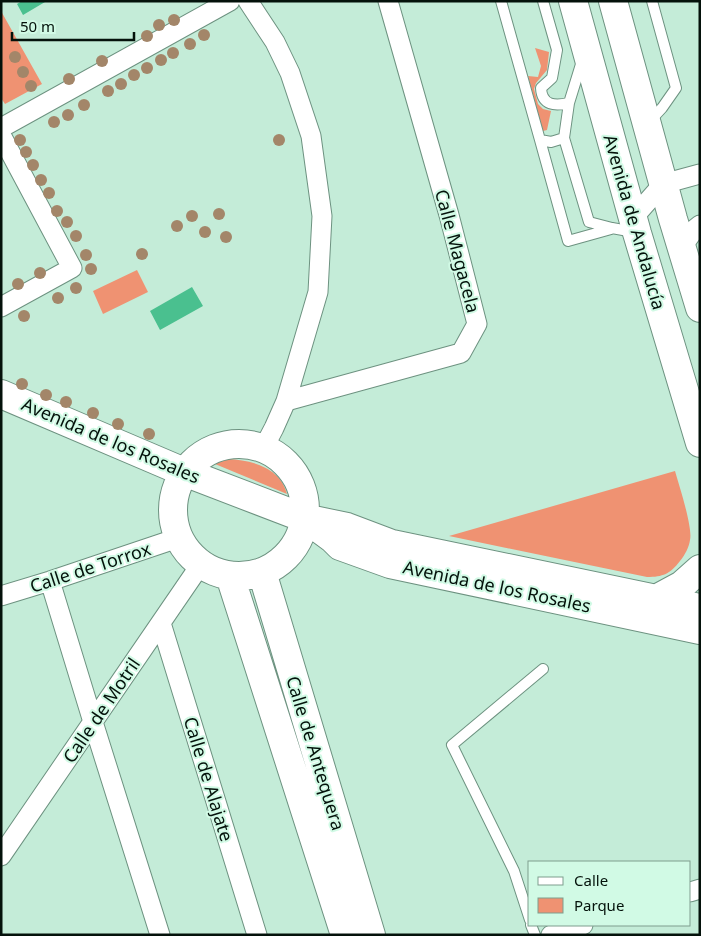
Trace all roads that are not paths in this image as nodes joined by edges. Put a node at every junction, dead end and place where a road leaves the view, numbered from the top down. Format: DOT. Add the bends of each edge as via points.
graph roads {
  1 [pos="230,1"];
  2 [pos="248,1"];
  3 [pos="388,1"];
  4 [pos="501,1"];
  5 [pos="543,1"];
  6 [pos="573,1"];
  7 [pos="613,1"];
  8 [pos="652,1"];
  9 [pos="586,48"];
  10 [pos="569,103"];
  11 [pos="647,124"];
  12 [pos="1,128"];
  13 [pos="1,136"];
  14 [pos="564,138"];
  15 [pos="540,140"];
  16 [pos="700,174"];
  17 [pos="663,184"];
  18 [pos="700,225"];
  19 [pos="628,226"];
  20 [pos="681,248"];
  21 [pos="1,307"];
  22 [pos="700,308"];
  23 [pos="1,394"];
  24 [pos="286,401"];
  25 [pos="700,442"];
  26 [pos="263,448"];
  27 [pos="184,472"];
  28 [pos="304,518"];
  29 [pos="178,538"];
  30 [pos="201,564"];
  31 [pos="700,569"];
  32 [pos="262,572"];
  33 [pos="230,576"];
  34 [pos="50,581"];
  35 [pos="1,596"];
  36 [pos="656,600"];
  37 [pos="700,608"];
  38 [pos="161,623"];
  39 [pos="700,630"];
  40 [pos="543,669"];
  41 [pos="93,722"];
  42 [pos="1,856"];
  43 [pos="528,914"];
  44 [pos="580,926"];
  45 [pos="559,934"];
  46 [pos="160,935"];
  47 [pos="257,935"];
  48 [pos="345,935"];
  49 [pos="372,935"];
  1 -- 12 [label="street"];
  2 -- 24 [label="street" via="275,42 290,73 311,136 322,216 318,292"];
  3 -- 24 [label="street, Calle Magacela" via="477,324 461,353"];
  4 -- 15 [label="lane"];
  5 -- 10 [label="lane" via="556,50 552,78 541,88 542,96 546,102 555,105"];
  6 -- 9 [label="main road, Avenida de Andalucía"];
  7 -- 11 [label="main road"];
  8 -- 11 [label="lane" via="676,88"];
  9 -- 10 [label="lane"];
  9 -- 19 [label="main road, Avenida de Andalucía"];
  10 -- 14 [label="lane"];
  11 -- 17 [label="main road"];
  13 -- 21 [label="street" via="72,268"];
  14 -- 15 [label="lane" via="551,142"];
  14 -- 19 [label="lane" via="589,222"];
  15 -- 19 [label="lane" via="568,241"];
  16 -- 17 [label="street"];
  17 -- 19 [label="street"];
  17 -- 20 [label="main road"];
  18 -- 20 [label="street"];
  19 -- 25 [label="main road, Avenida de Andalucía"];
  20 -- 22 [label="main road"];
  23 -- 27 [label="main road, Avenida de los Rosales"];
  24 -- 26 [label="street"];
  26 -- 27 [label="main road" via="242,444 220,446 200,456"];
  26 -- 28 [label="main road" via="282,460 296,477 304,497"];
  27 -- 28 [label="main road, Avenida de los Rosales"];
  27 -- 29 [label="main road" via="175,493 172,516"];
  28 -- 32 [label="main road" via="300,536 290,551 278,564"];
  28 -- 36 [label="main road, Avenida de los Rosales" via="347,527 392,544"];
  28 -- 39 [label="main road, Avenida de los Rosales" via="340,546 390,564"];
  29 -- 30 [label="main road"];
  29 -- 34 [label="street, Calle de Torrox"];
  30 -- 33 [label="main road"];
  30 -- 38 [label="street, Calle de Motril"];
  31 -- 36 [label="main road" via="682,585"];
  32 -- 33 [label="main road"];
  32 -- 49 [label="main road, Calle de Antequera"];
  33 -- 48 [label="main road, Calle de Antequera"];
  34 -- 35 [label="street, Calle de Torrox"];
  34 -- 41 [label="street"];
  36 -- 37 [label="main road, Avenida de los Rosales"];
  38 -- 41 [label="street, Calle de Motril"];
  38 -- 47 [label="street, Calle de Alajate"];
  40 -- 43 [label="lane" via="452,745 514,871"];
  41 -- 42 [label="street, Calle de Motril"];
  41 -- 46 [label="street"];
  44 -- 45 [label="street"];
}
